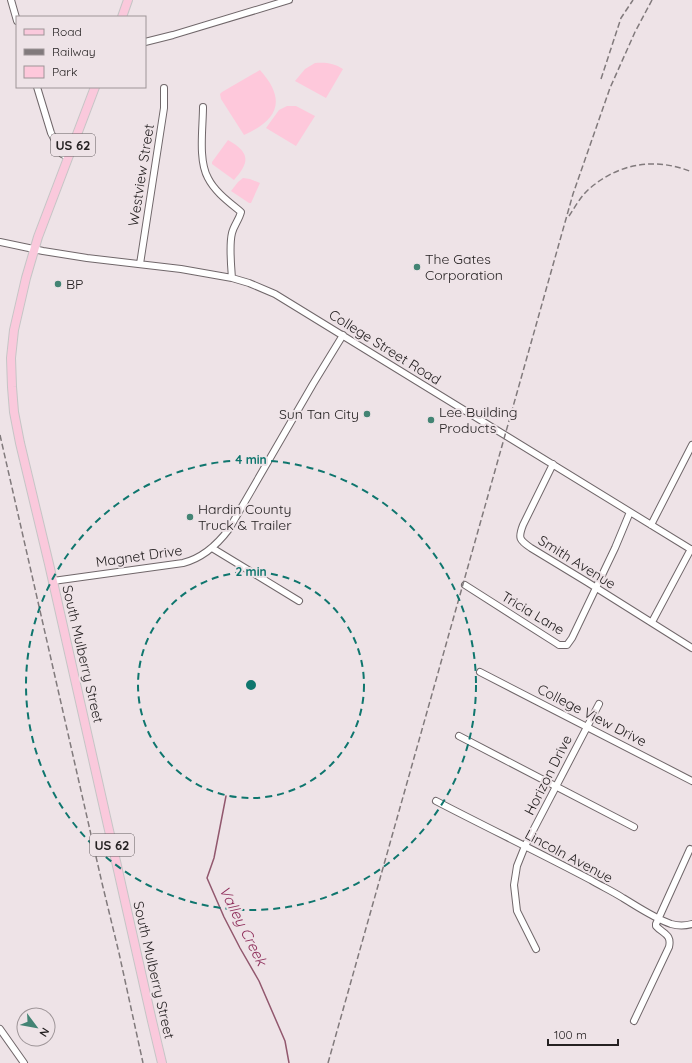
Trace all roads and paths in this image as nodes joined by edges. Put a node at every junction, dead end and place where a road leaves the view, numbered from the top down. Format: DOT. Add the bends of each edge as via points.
graph roads {
  1 [pos="11,0"];
  2 [pos="128,0"];
  3 [pos="289,0"];
  4 [pos="122,16"];
  5 [pos="16,18"];
  6 [pos="146,42"];
  7 [pos="37,88"];
  8 [pos="95,88"];
  9 [pos="164,88"];
  10 [pos="203,107"];
  11 [pos="68,157"];
  12 [pos="0,242"];
  13 [pos="34,250"];
  14 [pos="140,264"];
  15 [pos="232,278"];
  16 [pos="343,336"];
  17 [pos="692,445"];
  18 [pos="553,464"];
  19 [pos="630,512"];
  20 [pos="652,525"];
  21 [pos="212,548"];
  22 [pos="691,550"];
  23 [pos="53,581"];
  24 [pos="465,585"];
  25 [pos="596,588"];
  26 [pos="299,601"];
  27 [pos="652,622"];
  28 [pos="692,648"];
  29 [pos="480,672"];
  30 [pos="599,704"];
  31 [pos="587,726"];
  32 [pos="459,736"];
  33 [pos="692,781"];
  34 [pos="556,786"];
  35 [pos="436,801"];
  36 [pos="634,827"];
  37 [pos="525,846"];
  38 [pos="690,849"];
  39 [pos="659,918"];
  40 [pos="692,924"];
  41 [pos="536,949"];
  42 [pos="634,1021"];
  43 [pos="1,1031"];
  44 [pos="24,1063"];
  45 [pos="162,1063"];
  1 -- 5 [label="street"];
  2 -- 4 [label="main road"];
  3 -- 6 [label="street"];
  7 -- 11 [label="street" via="51,133 62,154"];
  8 -- 11 [label="main road, US 62"];
  9 -- 14 [label="street, Westview Street" via="164,108"];
  10 -- 15 [label="street" via="202,153 205,172 214,187 240,212 232,233"];
  11 -- 13 [label="main road, US 62"];
  12 -- 13 [label="street, College Street Road"];
  13 -- 14 [label="street, College Street Road"];
  13 -- 23 [label="main road, South Mulberry Street / US 62" via="14,330 12,387 20,443"];
  14 -- 15 [label="street, College Street Road"];
  15 -- 16 [label="street, College Street Road" via="275,294"];
  16 -- 18 [label="street, College Street Road"];
  16 -- 21 [label="street, Magnet Drive" via="229,529"];
  17 -- 20 [label="street"];
  18 -- 19 [label="street, College Street Road"];
  18 -- 25 [label="street, Smith Avenue" via="523,525 520,539"];
  19 -- 20 [label="street, College Street Road"];
  19 -- 25 [label="street, Tricia Lane"];
  20 -- 22 [label="street, College Street Road"];
  21 -- 23 [label="street, Magnet Drive" via="194,560 183,563"];
  21 -- 26 [label="street"];
  22 -- 27 [label="street"];
  23 -- 45 [label="main road, South Mulberry Street / US 62"];
  24 -- 25 [label="street, Tricia Lane" via="563,645 572,638"];
  25 -- 27 [label="street, Smith Avenue"];
  27 -- 28 [label="street, Smith Avenue"];
  29 -- 31 [label="street, College View Drive"];
  30 -- 31 [label="street, Horizon Drive"];
  31 -- 33 [label="street, College View Drive"];
  31 -- 34 [label="street, Horizon Drive"];
  32 -- 34 [label="street"];
  34 -- 36 [label="street"];
  34 -- 37 [label="street, Horizon Drive"];
  35 -- 37 [label="street, Lincoln Avenue"];
  37 -- 39 [label="street, Lincoln Avenue"];
  37 -- 41 [label="street, Horizon Drive" via="517,866 514,885 517,911"];
  38 -- 39 [label="street"];
  39 -- 40 [label="street, Lincoln Avenue" via="675,925"];
  39 -- 42 [label="street" via="656,926 669,938 669,947"];
  43 -- 44 [label="street"];
}
